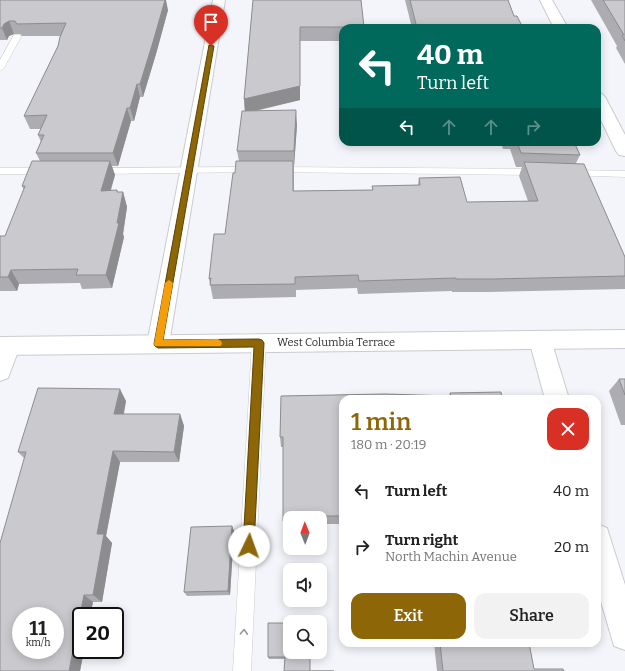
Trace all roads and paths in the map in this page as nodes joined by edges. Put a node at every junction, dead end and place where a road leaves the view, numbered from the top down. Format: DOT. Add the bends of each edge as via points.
graph roads {
  1 [pos="219,0"];
  2 [pos="546,0"];
  3 [pos="559,24"];
  4 [pos="17,37"];
  5 [pos="0,68"];
  6 [pos="601,105"];
  7 [pos="625,151"];
  8 [pos="0,170"];
  9 [pos="55,171"];
  10 [pos="87,171"];
  11 [pos="189,171"];
  12 [pos="548,172"];
  13 [pos="563,173"];
  14 [pos="625,174"];
  15 [pos="540,340"];
  16 [pos="625,340"];
  17 [pos="259,343"];
  18 [pos="158,344"];
  19 [pos="4,346"];
  20 [pos="0,371"];
  21 [pos="556,395"];
  22 [pos="601,552"];
  23 [pos="625,635"];
  24 [pos="242,671"];
  1 -- 11 [label="street"];
  2 -- 3 [label="street"];
  4 -- 5 [label="lane"];
  6 -- 7 [label="street"];
  8 -- 9 [label="lane"];
  10 -- 11 [label="lane"];
  11 -- 12 [label="lane"];
  11 -- 18 [label="street"];
  13 -- 14 [label="lane"];
  15 -- 16 [label="street, West Columbia Terrace"];
  15 -- 17 [label="street, West Columbia Terrace"];
  15 -- 21 [label="street"];
  17 -- 18 [label="street, West Columbia Terrace"];
  24 -- 17 [label="lane, one-way"];
  18 -- 19 [label="street, West Columbia Terrace"];
  19 -- 20 [label="street"];
  22 -- 23 [label="street"];
}
